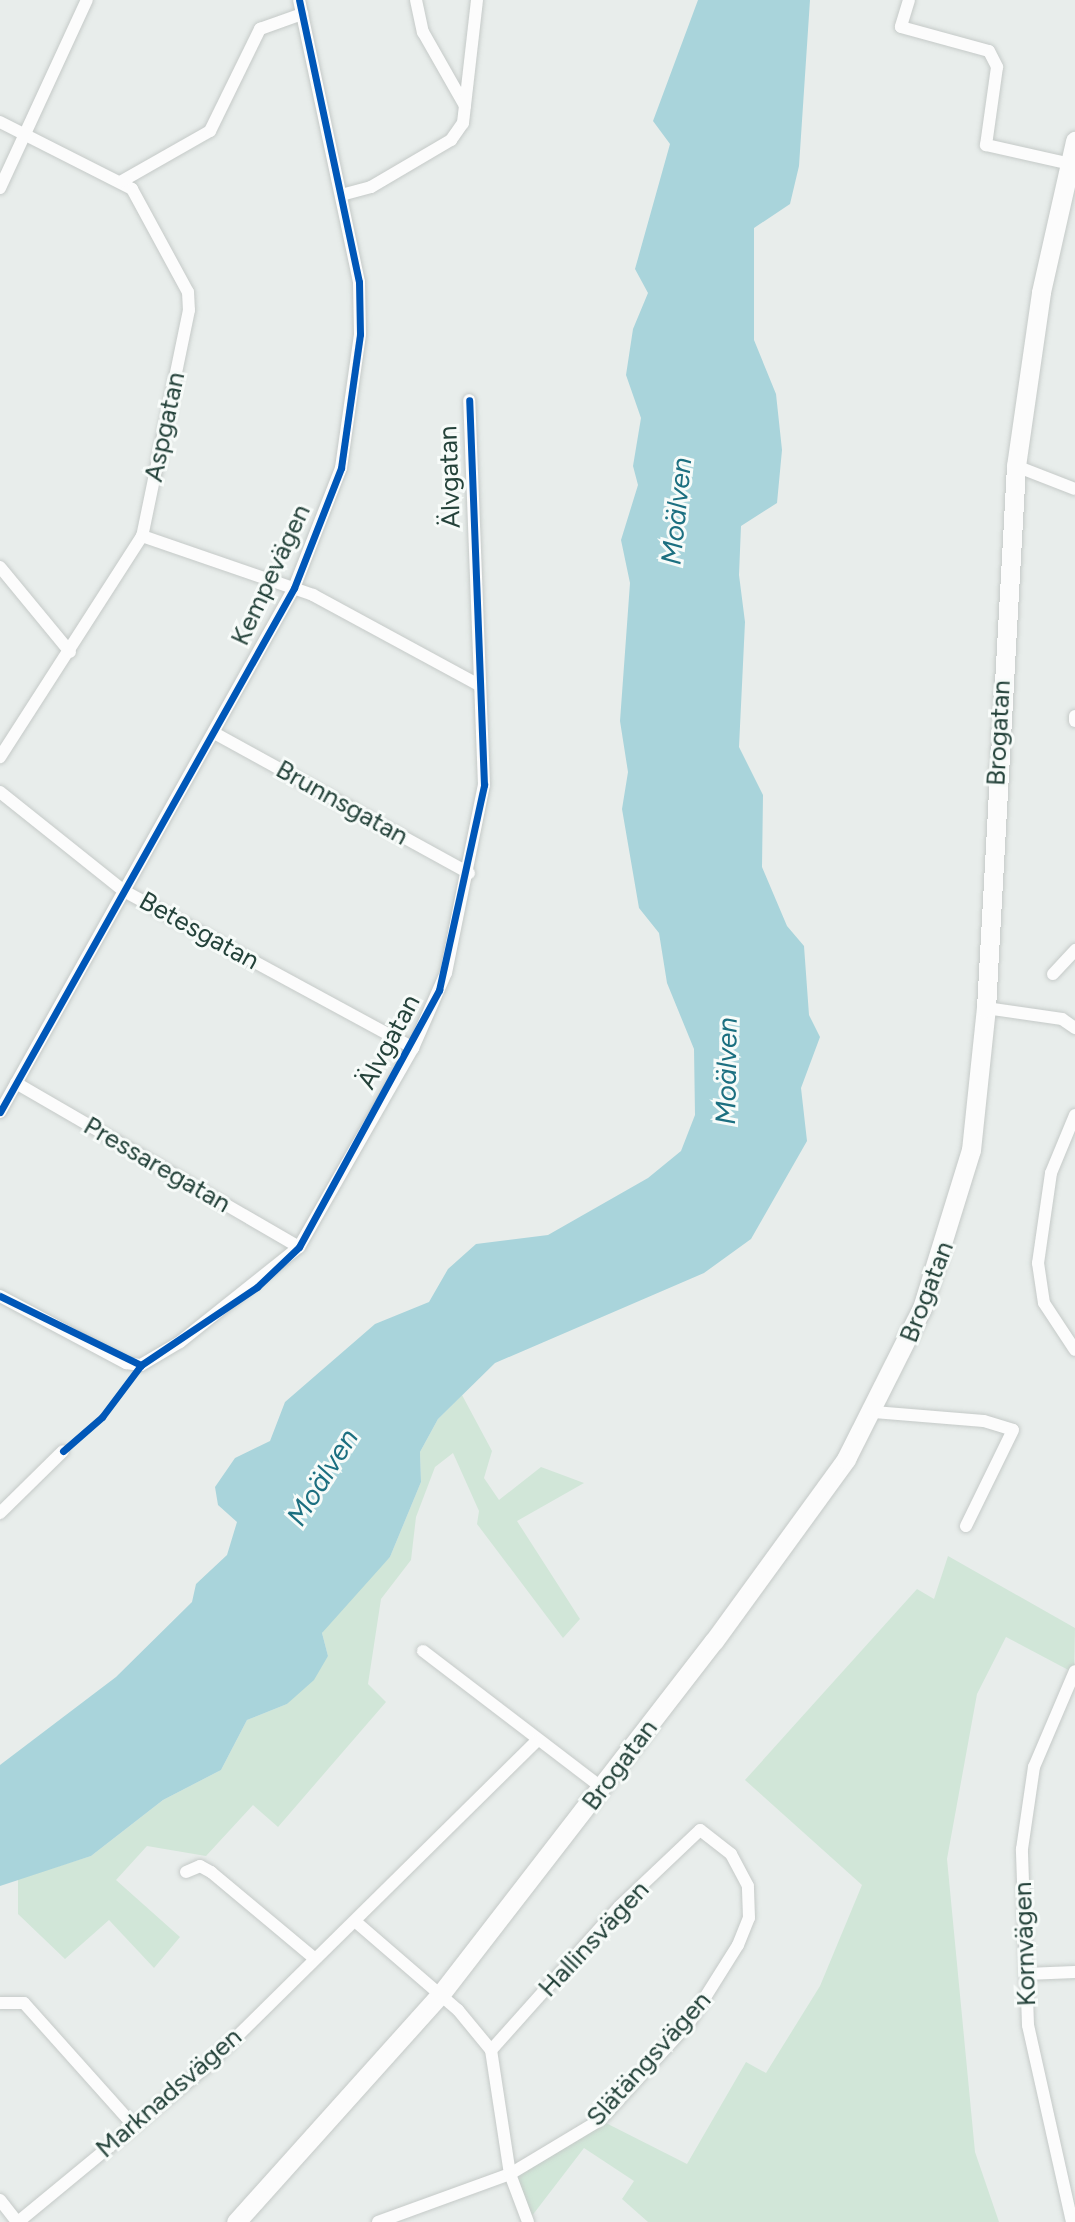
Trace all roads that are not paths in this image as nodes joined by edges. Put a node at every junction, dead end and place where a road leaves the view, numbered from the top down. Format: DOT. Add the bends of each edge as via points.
graph roads {
  1 [pos="87,0"];
  2 [pos="299,0"];
  3 [pos="416,0"];
  4 [pos="477,0"];
  5 [pos="908,0"];
  6 [pos="302,14"];
  7 [pos="465,106"];
  8 [pos="0,122"];
  9 [pos="25,135"];
  10 [pos="1075,141"];
  11 [pos="1070,164"];
  12 [pos="122,181"];
  13 [pos="0,188"];
  14 [pos="345,194"];
  15 [pos="469,400"];
  16 [pos="1016,466"];
  17 [pos="1075,489"];
  18 [pos="142,537"];
  19 [pos="0,567"];
  20 [pos="294,587"];
  21 [pos="70,652"];
  22 [pos="477,684"];
  23 [pos="214,733"];
  24 [pos="0,757"];
  25 [pos="0,792"];
  26 [pos="469,873"];
  27 [pos="124,891"];
  28 [pos="1075,950"];
  29 [pos="1053,974"];
  30 [pos="986,1008"];
  31 [pos="1075,1028"];
  32 [pos="413,1048"];
  33 [pos="16,1083"];
  34 [pos="0,1112"];
  35 [pos="1075,1115"];
  36 [pos="299,1247"];
  37 [pos="0,1296"];
  38 [pos="1075,1350"];
  39 [pos="874,1412"];
  40 [pos="63,1451"];
  41 [pos="0,1513"];
  42 [pos="966,1526"];
  43 [pos="423,1651"];
  44 [pos="1075,1671"];
  45 [pos="536,1741"];
  46 [pos="602,1788"];
  47 [pos="700,1830"];
  48 [pos="186,1872"];
  49 [pos="356,1922"];
  50 [pos="314,1958"];
  51 [pos="1075,1972"];
  52 [pos="1027,1974"];
  53 [pos="440,1994"];
  54 [pos="0,2003"];
  55 [pos="491,2050"];
  56 [pos="134,2126"];
  57 [pos="510,2174"];
  58 [pos="0,2200"];
  59 [pos="18,2222"];
  60 [pos="236,2222"];
  61 [pos="378,2222"];
  62 [pos="528,2222"];
  63 [pos="1072,2222"];
  1 -- 9 [label="street"];
  2 -- 6 [label="street, Kempevägen"];
  3 -- 7 [label="street" via="423,32"];
  4 -- 7 [label="street"];
  5 -- 11 [label="street" via="901,27 989,51 997,67 986,145"];
  6 -- 12 [label="street" via="260,29 210,131"];
  6 -- 14 [label="street, Kempevägen"];
  7 -- 14 [label="street" via="451,140 371,187"];
  8 -- 9 [label="street"];
  9 -- 12 [label="street"];
  9 -- 13 [label="street"];
  10 -- 11 [label="main road, Brogatan"];
  11 -- 16 [label="main road, Brogatan" via="1041,292"];
  12 -- 18 [label="street, Aspgatan" via="188,292"];
  14 -- 20 [label="street, Kempevägen" via="359,290 350,421 341,468"];
  15 -- 22 [label="street, Älvgatan"];
  16 -- 17 [label="street"];
  16 -- 30 [label="main road, Brogatan"];
  18 -- 20 [label="street"];
  18 -- 21 [label="street, Aspgatan"];
  19 -- 21 [label="street"];
  20 -- 22 [label="street"];
  20 -- 23 [label="street, Kempevägen"];
  21 -- 24 [label="street, Aspgatan"];
  22 -- 26 [label="street, Älvgatan" via="484,785"];
  23 -- 26 [label="street, Brunnsgatan"];
  23 -- 27 [label="street, Kempevägen"];
  25 -- 27 [label="street, Betesgatan"];
  26 -- 32 [label="street, Älvgatan" via="446,973"];
  27 -- 32 [label="street, Betesgatan"];
  27 -- 33 [label="street, Kempevägen"];
  28 -- 29 [label="street"];
  30 -- 31 [label="street" via="1062,1019"];
  30 -- 39 [label="main road, Brogatan" via="971,1150 950,1232"];
  32 -- 36 [label="street, Älvgatan"];
  33 -- 34 [label="street, Kempevägen"];
  33 -- 36 [label="street, Pressaregatan"];
  35 -- 38 [label="street" via="1051,1173 1038,1263 1044,1303"];
  36 -- 37 [label="street, Älvgatan" via="257,1287 141,1365"];
  39 -- 42 [label="street" via="984,1421 1013,1430"];
  39 -- 46 [label="main road, Brogatan" via="815,1504"];
  40 -- 41 [label="street"];
  43 -- 45 [label="street"];
  44 -- 52 [label="street, Kornvägen" via="1034,1767 1027,1804"];
  45 -- 46 [label="street"];
  45 -- 49 [label="street, Marknadsvägen"];
  46 -- 53 [label="main road, Brogatan"];
  47 -- 55 [label="street, Hallinsvägen" via="619,1908"];
  47 -- 57 [label="street, Slätängsvägen" via="731,1854 748,1886 748,1918 719,1979 600,2120"];
  48 -- 50 [label="street" via="200,1866 211,1872"];
  49 -- 50 [label="street, Marknadsvägen"];
  49 -- 53 [label="street" via="424,1987"];
  50 -- 56 [label="street, Marknadsvägen" via="207,2066"];
  51 -- 52 [label="street"];
  52 -- 63 [label="street, Kornvägen" via="1038,2085"];
  53 -- 55 [label="street"];
  53 -- 60 [label="main road, Brogatan"];
  54 -- 56 [label="street" via="23,2003"];
  55 -- 57 [label="street"];
  56 -- 59 [label="street, Marknadsvägen"];
  57 -- 61 [label="street, Slätängsvägen"];
  57 -- 62 [label="street"];
  58 -- 59 [label="street"];
}
